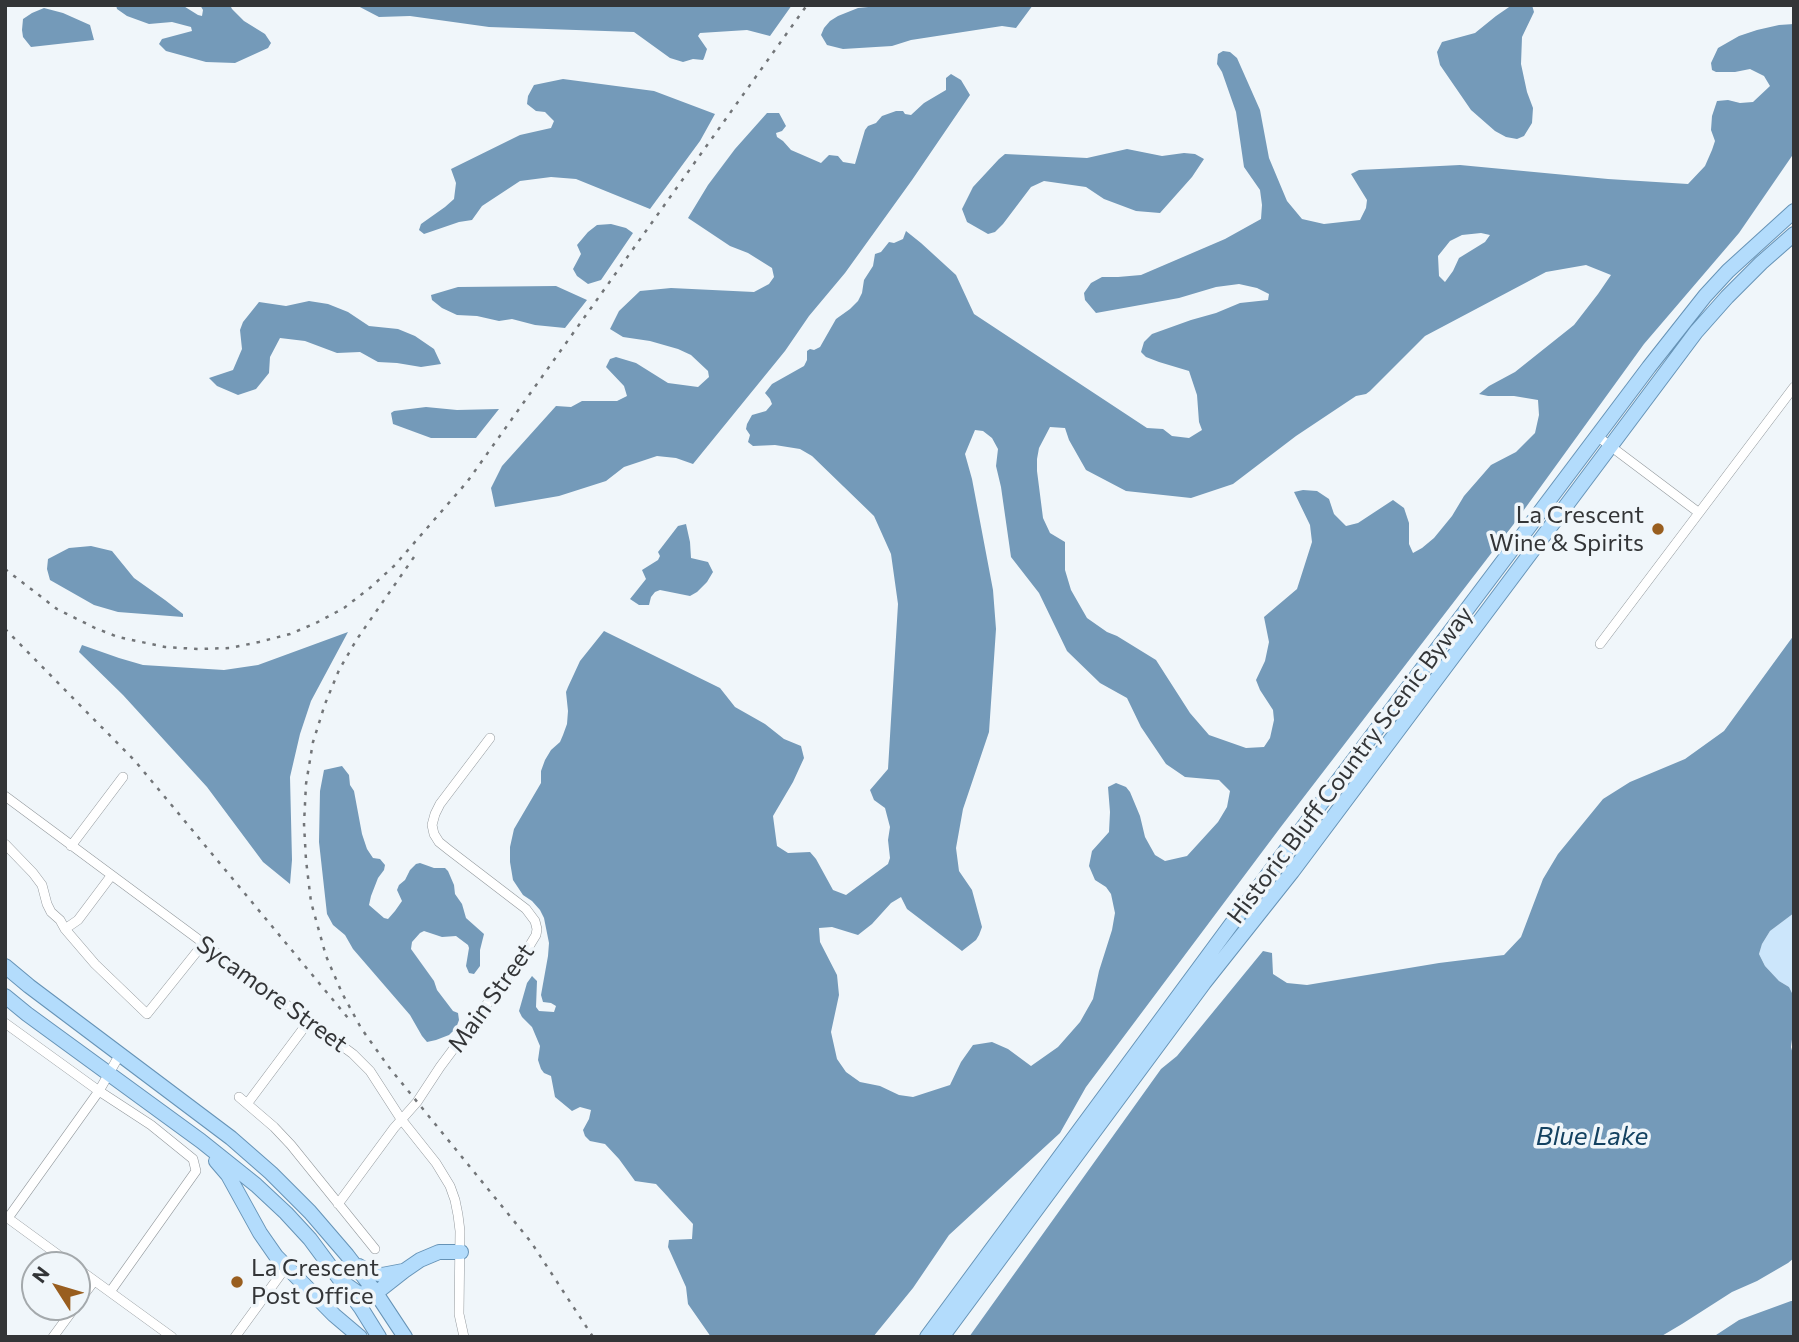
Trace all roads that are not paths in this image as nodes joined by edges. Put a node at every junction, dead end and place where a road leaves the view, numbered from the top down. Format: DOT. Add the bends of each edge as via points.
graph roads {
  1 [pos="1794,211"];
  2 [pos="1794,234"];
  3 [pos="1794,387"];
  4 [pos="1597,436"];
  5 [pos="1611,445"];
  6 [pos="1698,512"];
  7 [pos="1600,644"];
  8 [pos="490,738"];
  9 [pos="122,777"];
  10 [pos="5,796"];
  11 [pos="5,844"];
  12 [pos="71,846"];
  13 [pos="111,876"];
  14 [pos="65,929"];
  15 [pos="203,944"];
  16 [pos="5,966"];
  17 [pos="5,996"];
  18 [pos="309,1021"];
  19 [pos="5,1023"];
  20 [pos="120,1054"];
  21 [pos="109,1073"];
  22 [pos="99,1091"];
  23 [pos="239,1097"];
  24 [pos="247,1104"];
  25 [pos="401,1119"];
  26 [pos="175,1122"];
  27 [pos="338,1204"];
  28 [pos="7,1217"];
  29 [pos="375,1249"];
  30 [pos="53,1251"];
  31 [pos="461,1252"];
  32 [pos="354,1264"];
  33 [pos="286,1267"];
  34 [pos="404,1271"];
  35 [pos="91,1279"];
  36 [pos="340,1279"];
  37 [pos="94,1281"];
  38 [pos="91,1285"];
  39 [pos="110,1292"];
  40 [pos="376,1293"];
  41 [pos="65,1321"];
  42 [pos="53,1337"];
  43 [pos="172,1337"];
  44 [pos="235,1337"];
  45 [pos="360,1337"];
  46 [pos="379,1337"];
  47 [pos="405,1337"];
  48 [pos="464,1337"];
  49 [pos="927,1337"];
  50 [pos="942,1337"];
  1 -- 4 [label="main road, Historic Bluff Country Scenic Byway" via="1704,296"];
  2 -- 5 [label="main road, Historic Bluff Country Scenic Byway" via="1696,332"];
  3 -- 6 [label="street"];
  4 -- 5 [label="street"];
  4 -- 49 [label="main road, Historic Bluff Country Scenic Byway"];
  5 -- 6 [label="street"];
  5 -- 50 [label="main road, Historic Bluff Country Scenic Byway"];
  6 -- 7 [label="street"];
  8 -- 25 [label="street, Main Street" via="440,804 432,825 434,834 526,909 535,921 536,935"];
  9 -- 12 [label="street"];
  10 -- 12 [label="street, Sycamore Street"];
  11 -- 14 [label="street" via="42,885 51,912"];
  12 -- 13 [label="street, Sycamore Street"];
  13 -- 14 [label="street" via="78,920"];
  13 -- 15 [label="street, Sycamore Street"];
  14 -- 15 [label="street" via="148,1014"];
  15 -- 18 [label="street, Sycamore Street"];
  16 -- 20 [label="main road"];
  17 -- 21 [label="main road"];
  18 -- 24 [label="street"];
  18 -- 25 [label="street, Sycamore Street" via="362,1062"];
  19 -- 22 [label="street"];
  20 -- 21 [label="street"];
  20 -- 32 [label="main road" via="253,1157 310,1212"];
  21 -- 22 [label="street"];
  21 -- 26 [label="main road"];
  22 -- 28 [label="street"];
  22 -- 39 [label="street" via="193,1159 196,1171"];
  23 -- 24 [label="street"];
  24 -- 27 [label="street" via="313,1170"];
  25 -- 27 [label="street, Main Street"];
  25 -- 31 [label="street, Sycamore Street" via="450,1186"];
  26 -- 33 [label="main road" via="228,1175 267,1244"];
  26 -- 36 [label="main road" via="286,1213"];
  27 -- 29 [label="street"];
  28 -- 30 [label="street"];
  31 -- 34 [label="main road" via="439,1252"];
  31 -- 48 [label="street, Sycamore Street" via="459,1314"];
  32 -- 34 [label="main road" via="382,1275"];
  32 -- 40 [label="main road"];
  33 -- 44 [label="street"];
  33 -- 45 [label="main road"];
  34 -- 40 [label="main road"];
  35 -- 37 [label="street"];
  36 -- 40 [label="main road" via="358,1293"];
  36 -- 46 [label="main road"];
  37 -- 38 [label="street"];
  37 -- 39 [label="street"];
  39 -- 43 [label="street"];
  40 -- 47 [label="main road"];
  41 -- 42 [label="street"];
}
